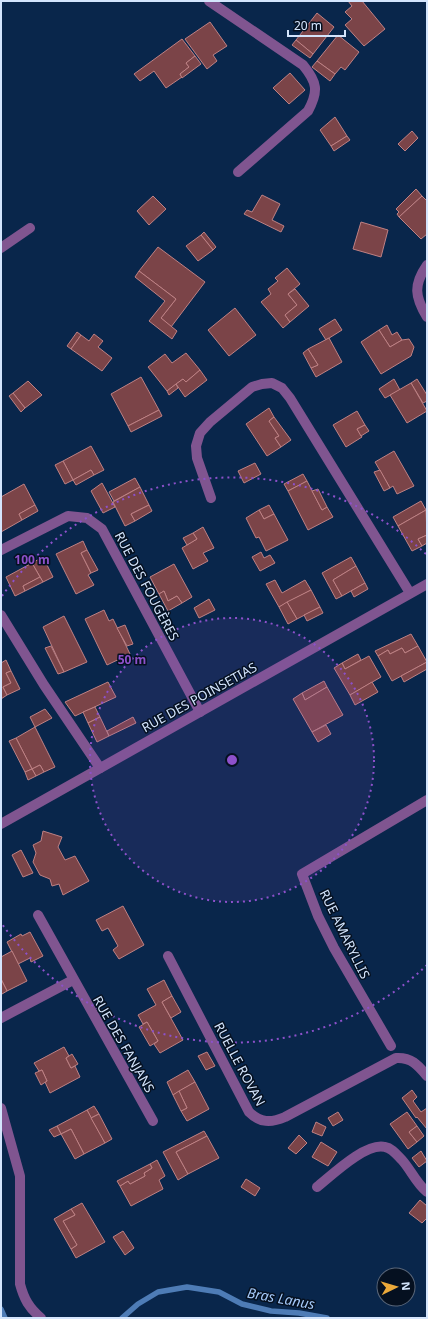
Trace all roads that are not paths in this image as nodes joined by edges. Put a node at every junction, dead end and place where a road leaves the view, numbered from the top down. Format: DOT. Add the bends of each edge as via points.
graph roads {
  1 [pos="209,1"];
  2 [pos="238,172"];
  3 [pos="30,228"];
  4 [pos="1,248"];
  5 [pos="427,266"];
  6 [pos="427,317"];
  7 [pos="211,498"];
  8 [pos="1,550"];
  9 [pos="427,584"];
  10 [pos="410,593"];
  11 [pos="1,616"];
  12 [pos="200,712"];
  13 [pos="100,768"];
  14 [pos="427,800"];
  15 [pos="1,824"];
  16 [pos="38,915"];
  17 [pos="168,956"];
  18 [pos="73,980"];
  19 [pos="1,1018"];
  20 [pos="391,1046"];
  21 [pos="427,1076"];
  22 [pos="1,1108"];
  23 [pos="153,1121"];
  24 [pos="317,1187"];
  25 [pos="427,1192"];
  26 [pos="41,1318"];
  1 -- 2 [label="street" via="303,65 312,76 316,88 308,111"];
  3 -- 4 [label="street"];
  5 -- 6 [label="street" via="418,284 417,294 418,303"];
  7 -- 10 [label="street" via="197,458 196,446 200,433 252,387 272,383 282,388 290,398"];
  8 -- 12 [label="street, RUE DES FOUGÈRES" via="68,516 87,518 102,528"];
  9 -- 10 [label="street, RUE DES POINSETIAS"];
  10 -- 12 [label="street, RUE DES POINSETIAS"];
  11 -- 13 [label="street" via="44,686"];
  12 -- 13 [label="street, RUE DES POINSETIAS"];
  13 -- 15 [label="street, RUE DES POINSETIAS"];
  14 -- 20 [label="street, RUE AMARYLLIS" via="302,874 334,948"];
  16 -- 18 [label="street, RUE DES FANJANS"];
  17 -- 21 [label="street, RUELLE ROVAN" via="255,1119 269,1121 285,1118 396,1058 412,1060"];
  18 -- 19 [label="street"];
  18 -- 23 [label="street, RUE DES FANJANS"];
  22 -- 26 [label="street" via="20,1176 20,1284 24,1299 32,1311"];
  24 -- 25 [label="street" via="360,1153 383,1146 393,1151"];
}
